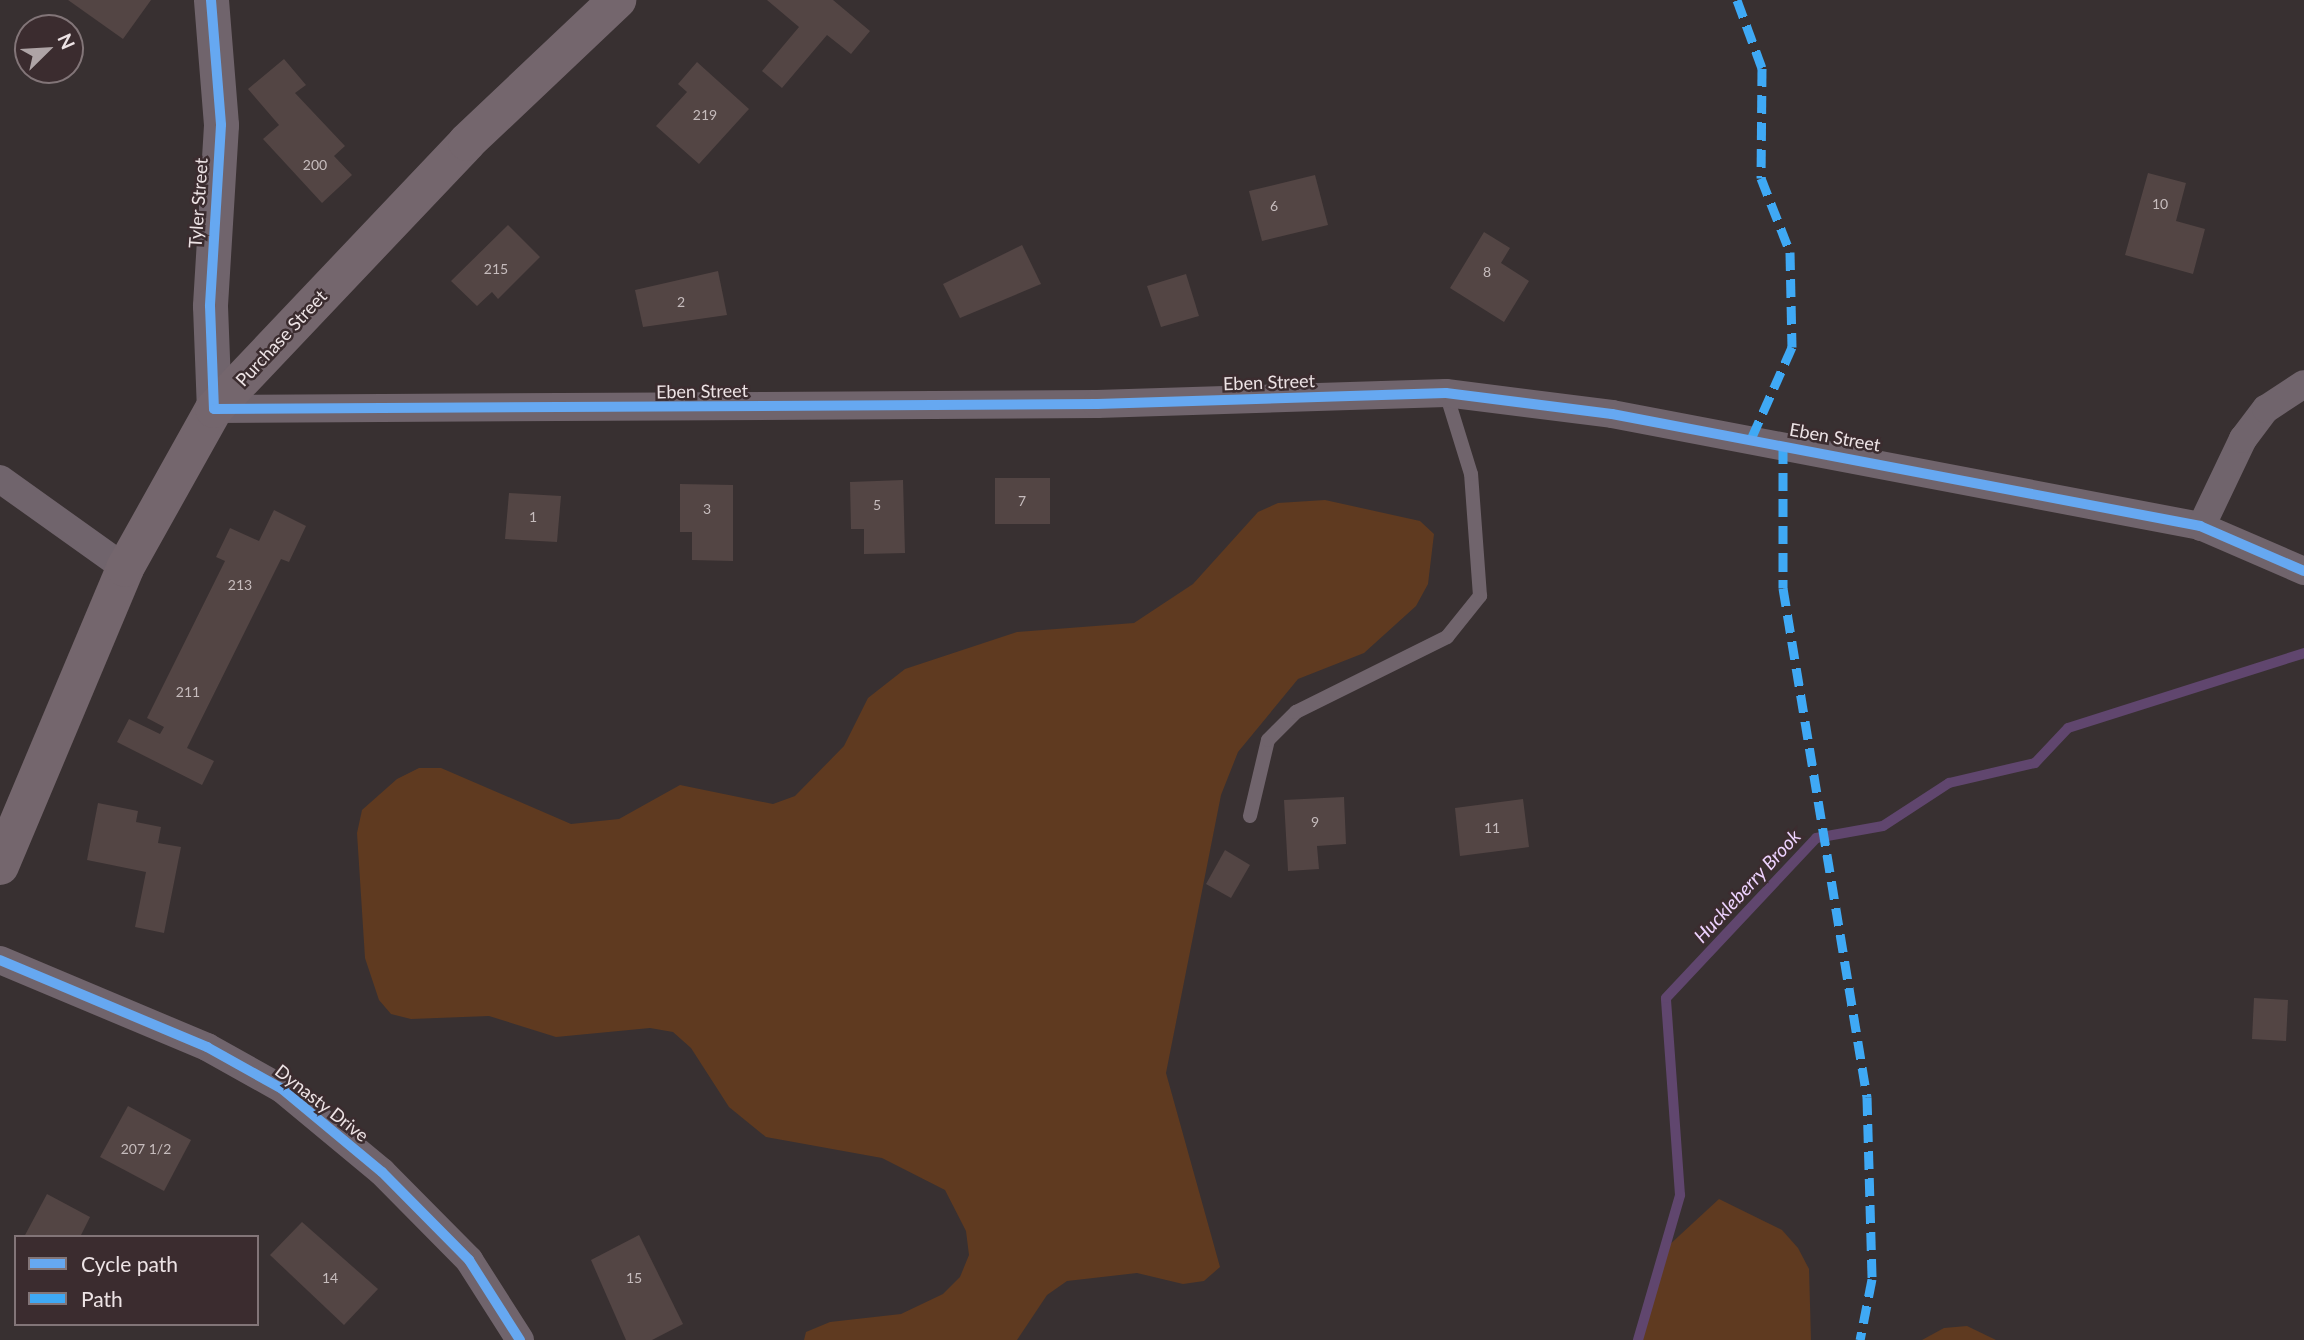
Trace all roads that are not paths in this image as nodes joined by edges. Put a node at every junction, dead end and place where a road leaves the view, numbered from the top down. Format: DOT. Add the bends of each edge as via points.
graph roads {
  1 [pos="211,0"];
  2 [pos="617,0"];
  3 [pos="2304,384"];
  4 [pos="1446,393"];
  5 [pos="214,409"];
  6 [pos="0,479"];
  7 [pos="2201,527"];
  8 [pos="125,568"];
  9 [pos="2304,571"];
  10 [pos="1250,816"];
  11 [pos="0,866"];
  12 [pos="0,960"];
  13 [pos="520,1340"];
  1 -- 5 [label="street, Tyler Street" via="220,125 210,306"];
  2 -- 5 [label="main road, Purchase Street" via="467,142"];
  3 -- 7 [label="street" via="2266,409 2244,439"];
  4 -- 5 [label="street, Eben Street" via="1097,404"];
  4 -- 7 [label="street, Eben Street" via="1612,414"];
  4 -- 10 [label="lane" via="1471,474 1480,596 1447,637 1296,712 1268,740"];
  5 -- 8 [label="main road, Purchase Street"];
  6 -- 8 [label="street"];
  7 -- 9 [label="street, Eben Street"];
  8 -- 11 [label="main road, Purchase Street"];
  12 -- 13 [label="street, Dynasty Drive" via="206,1047 282,1089 382,1172 469,1260"];
}
